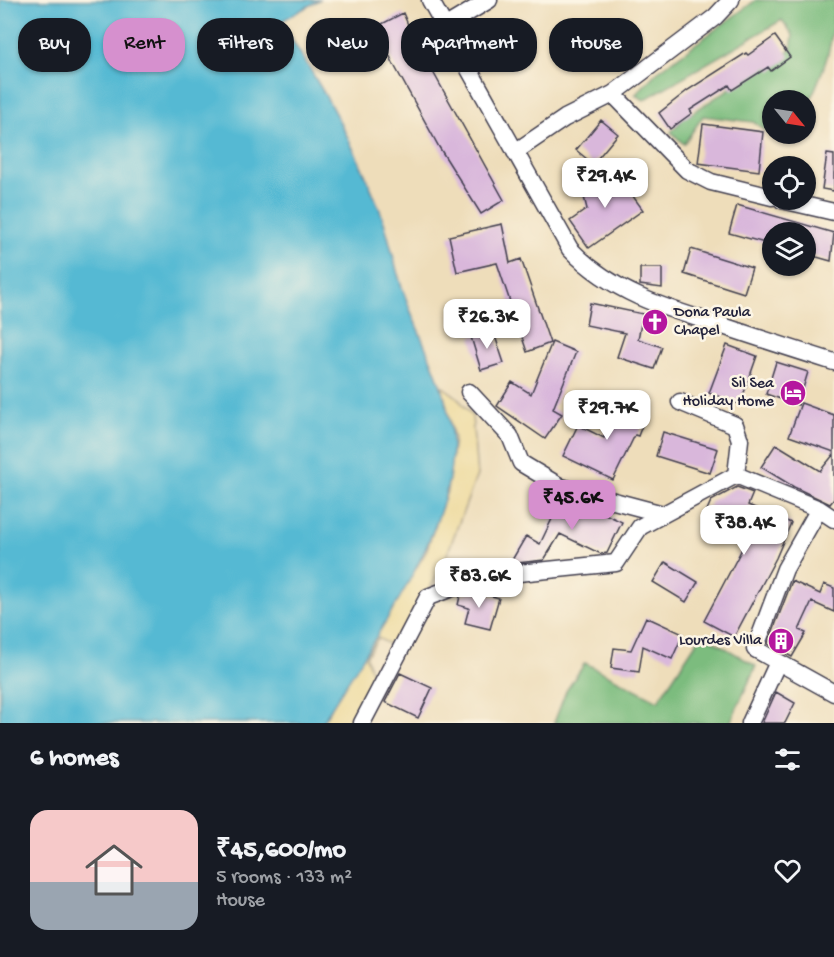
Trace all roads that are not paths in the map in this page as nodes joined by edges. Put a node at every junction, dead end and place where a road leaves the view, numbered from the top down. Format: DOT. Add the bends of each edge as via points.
graph roads {
  1 [pos="430,0"];
  2 [pos="489,0"];
  3 [pos="732,0"];
  4 [pos="441,18"];
  5 [pos="459,18"];
  6 [pos="471,72"];
  7 [pos="617,98"];
  8 [pos="514,152"];
  9 [pos="762,195"];
  10 [pos="816,208"];
  11 [pos="834,212"];
  12 [pos="834,362"];
  13 [pos="469,392"];
  14 [pos="680,402"];
  15 [pos="736,475"];
  16 [pos="819,509"];
  17 [pos="663,514"];
  18 [pos="834,519"];
  19 [pos="778,662"];
  20 [pos="834,693"];
  21 [pos="362,723"];
  22 [pos="750,723"];
  1 -- 4 [label="street"];
  2 -- 5 [label="street"];
  3 -- 7 [label="street"];
  6 -- 8 [label="street"];
  7 -- 8 [label="street" via="565,118"];
  7 -- 9 [label="street" via="687,170 711,182"];
  8 -- 12 [label="street" via="570,249 596,273 658,306"];
  10 -- 11 [label="street"];
  13 -- 17 [label="street" via="510,436 521,463 561,487"];
  14 -- 15 [label="street" via="735,425 740,440"];
  15 -- 16 [label="street"];
  15 -- 17 [label="street"];
  16 -- 18 [label="street"];
  16 -- 19 [label="street" via="786,569 755,649"];
  17 -- 21 [label="street" via="640,527 616,563 470,581 428,597"];
  19 -- 20 [label="street"];
  19 -- 22 [label="street"];
}
